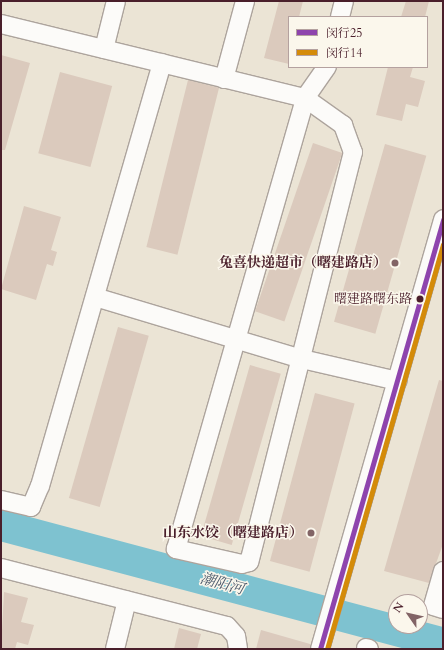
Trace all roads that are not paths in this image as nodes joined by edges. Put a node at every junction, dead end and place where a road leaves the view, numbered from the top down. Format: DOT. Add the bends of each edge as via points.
graph roads {
  1 [pos="116,1"];
  2 [pos="245,1"];
  3 [pos="344,1"];
  4 [pos="340,16"];
  5 [pos="1,24"];
  6 [pos="104,49"];
  7 [pos="162,64"];
  8 [pos="325,68"];
  9 [pos="224,79"];
  10 [pos="305,98"];
  11 [pos="443,219"];
  12 [pos="95,297"];
  13 [pos="236,339"];
  14 [pos="302,359"];
  15 [pos="397,381"];
  16 [pos="1,500"];
  17 [pos="1,568"];
  18 [pos="443,570"];
  19 [pos="127,600"];
  20 [pos="443,609"];
  21 [pos="115,649"];
  22 [pos="238,649"];
  23 [pos="320,649"];
  1 -- 6 [label="street"];
  2 -- 9 [label="street"];
  3 -- 4 [label="street"];
  5 -- 6 [label="street"];
  6 -- 7 [label="street"];
  7 -- 9 [label="street"];
  7 -- 12 [label="street"];
  8 -- 10 [label="street"];
  9 -- 10 [label="street"];
  10 -- 13 [label="street"];
  10 -- 14 [label="street" via="343,125 352,152"];
  11 -- 15 [label="street"];
  12 -- 13 [label="street"];
  12 -- 16 [label="street" via="31,507"];
  13 -- 14 [label="street"];
  13 -- 14 [label="street" via="176,548 242,564 249,562"];
  14 -- 15 [label="street"];
  15 -- 23 [label="street"];
  17 -- 19 [label="street"];
  18 -- 20 [label="street" via="433,606"];
  19 -- 21 [label="street"];
  19 -- 22 [label="street" via="227,626 236,636"];
}
